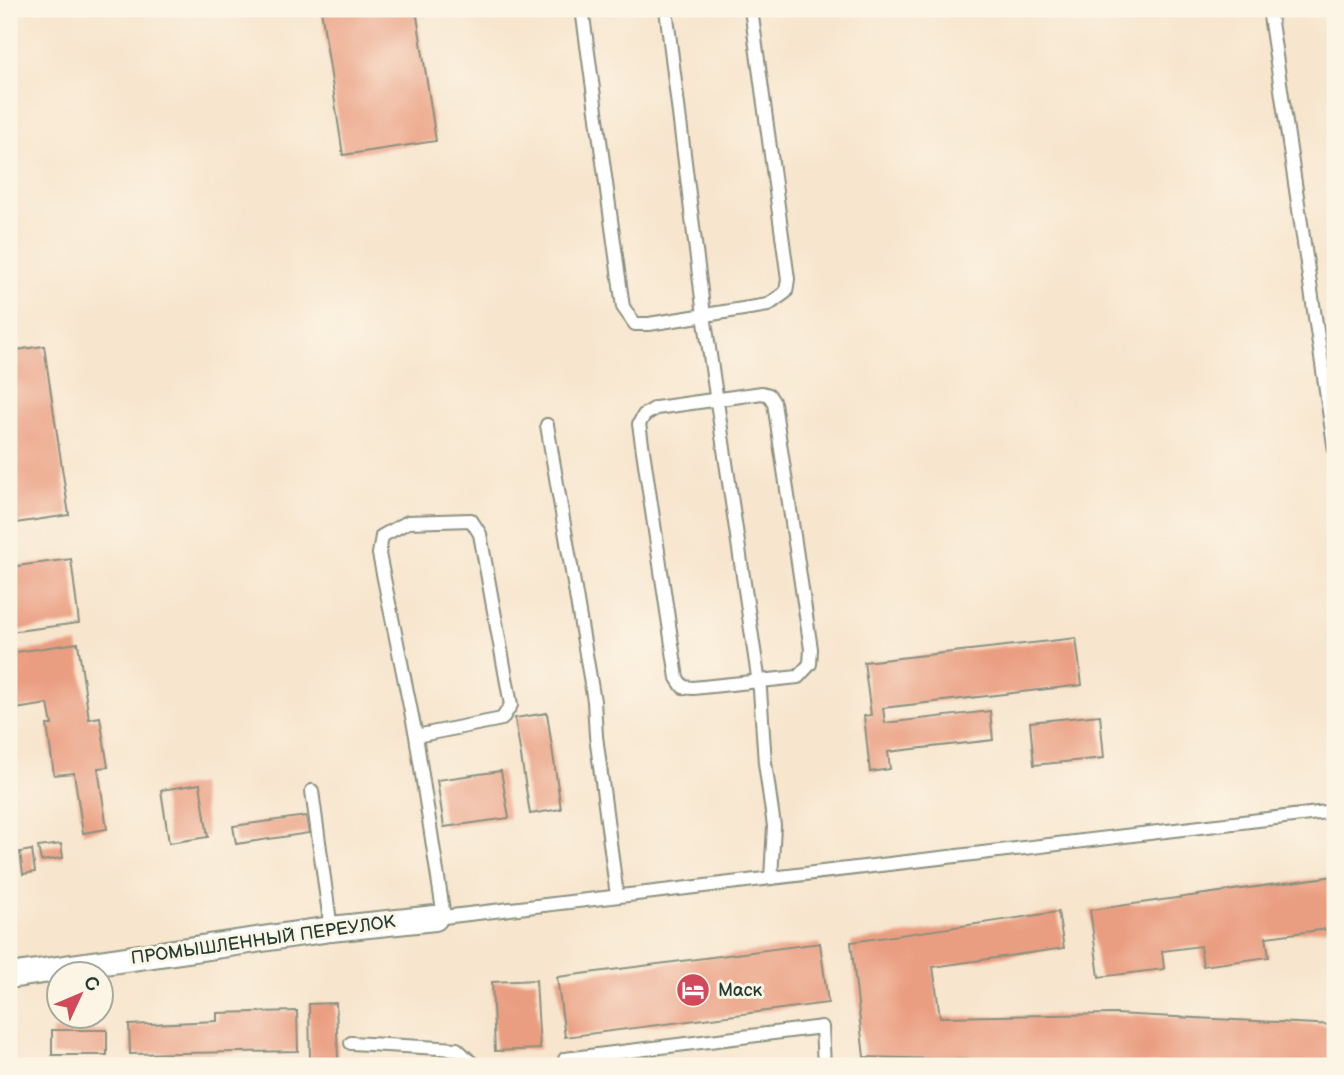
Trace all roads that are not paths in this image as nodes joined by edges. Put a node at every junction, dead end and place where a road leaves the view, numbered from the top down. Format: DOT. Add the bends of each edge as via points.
graph roads {
  1 [pos="582,9"];
  2 [pos="666,9"];
  3 [pos="751,9"];
  4 [pos="1269,9"];
  5 [pos="704,315"];
  6 [pos="716,399"];
  7 [pos="547,425"];
  8 [pos="1335,451"];
  9 [pos="759,681"];
  10 [pos="416,736"];
  11 [pos="312,791"];
  12 [pos="1335,811"];
  13 [pos="771,878"];
  14 [pos="617,896"];
  15 [pos="439,917"];
  16 [pos="331,929"];
  17 [pos="9,976"];
  18 [pos="351,1043"];
  19 [pos="475,1066"];
  20 [pos="566,1066"];
  21 [pos="824,1066"];
  1 -- 5 [label="lane" via="623,307 635,324"];
  2 -- 5 [label="lane"];
  3 -- 5 [label="lane" via="788,279 786,292 768,305"];
  4 -- 8 [label="lane"];
  5 -- 6 [label="lane"];
  6 -- 9 [label="lane"];
  6 -- 9 [label="lane" via="762,393 774,403 776,416 811,649 810,664 798,677"];
  6 -- 9 [label="lane" via="656,408 644,415 639,433 651,515 677,678 683,687 693,688"];
  7 -- 14 [label="lane" via="594,701"];
  9 -- 13 [label="lane" via="774,826"];
  10 -- 10 [label="lane" via="379,554 382,536 408,522 471,520 480,534 511,705 502,719"];
  10 -- 15 [label="lane"];
  11 -- 16 [label="lane"];
  12 -- 13 [label="lane"];
  13 -- 14 [label="lane"];
  14 -- 15 [label="lane"];
  15 -- 16 [label="street, ПРОМЫШЛЕННЫЙ ПЕРЕУЛОК"];
  16 -- 17 [label="street, ПРОМЫШЛЕННЫЙ ПЕРЕУЛОК"];
  18 -- 19 [label="lane" via="457,1048"];
  20 -- 21 [label="lane" via="565,1059 822,1027"];
}
